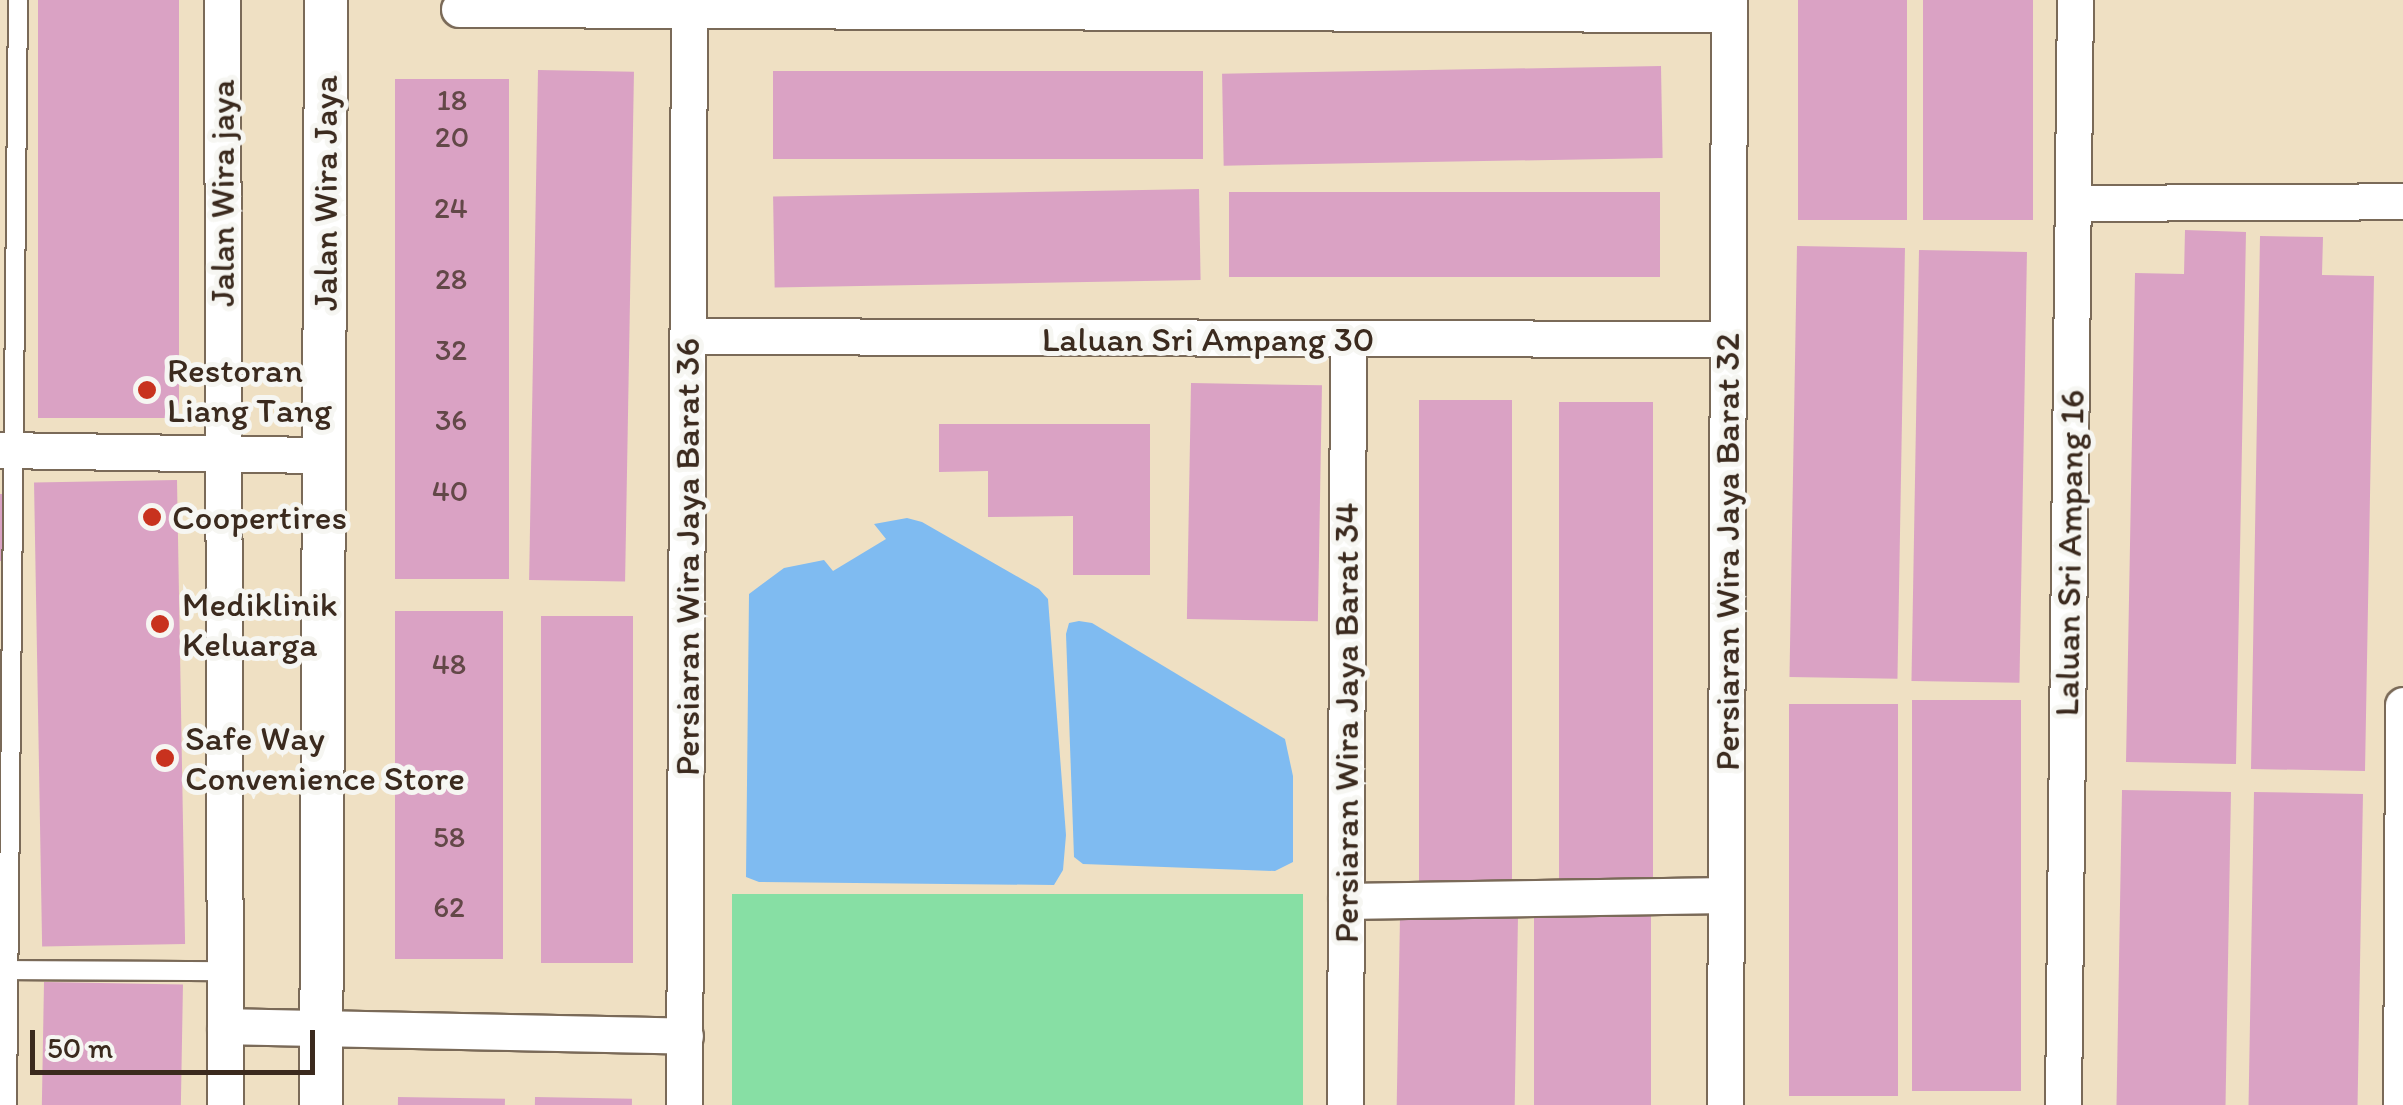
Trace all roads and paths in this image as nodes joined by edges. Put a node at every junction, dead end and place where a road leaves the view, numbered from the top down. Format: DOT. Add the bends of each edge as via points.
graph roads {
  1 [pos="18,0"];
  2 [pos="222,0"];
  3 [pos="326,0"];
  4 [pos="2075,0"];
  5 [pos="1375,4"];
  6 [pos="1729,7"];
  7 [pos="688,8"];
  8 [pos="458,9"];
  9 [pos="2403,201"];
  10 [pos="2074,203"];
  11 [pos="687,336"];
  12 [pos="1728,339"];
  13 [pos="1348,340"];
  14 [pos="7,450"];
  15 [pos="223,454"];
  16 [pos="324,455"];
  17 [pos="2403,706"];
  18 [pos="1725,895"];
  19 [pos="1346,900"];
  20 [pos="4,970"];
  21 [pos="226,971"];
  22 [pos="226,1026"];
  23 [pos="322,1027"];
  24 [pos="685,1036"];
  25 [pos="8,1105"];
  26 [pos="224,1105"];
  27 [pos="321,1105"];
  28 [pos="684,1105"];
  29 [pos="1344,1105"];
  30 [pos="1725,1105"];
  31 [pos="2063,1105"];
  32 [pos="2401,1105"];
  1 -- 14 [label="lane"];
  2 -- 15 [label="street, Jalan Wira jaya"];
  3 -- 16 [label="street, Jalan Wira Jaya"];
  4 -- 10 [label="street, Laluan Sri Ampang 16"];
  5 -- 6 [label="street"];
  5 -- 7 [label="street"];
  6 -- 12 [label="street, Persiaran Wira Jaya Barat 32"];
  7 -- 8 [label="street"];
  7 -- 11 [label="street, Persiaran Wira Jaya Barat 36"];
  9 -- 10 [label="street"];
  10 -- 31 [label="street, Laluan Sri Ampang 16"];
  11 -- 13 [label="street, Laluan Sri Ampang 30"];
  11 -- 24 [label="street, Persiaran Wira Jaya Barat 36"];
  12 -- 13 [label="street, Laluan Sri Ampang 30"];
  12 -- 18 [label="street, Persiaran Wira Jaya Barat 32"];
  13 -- 19 [label="street, Persiaran Wira Jaya Barat 34"];
  14 -- 15 [label="street"];
  14 -- 20 [label="lane"];
  15 -- 16 [label="street"];
  15 -- 21 [label="street, Jalan Wira jaya"];
  16 -- 23 [label="street, Jalan Wira Jaya"];
  17 -- 32 [label="street"];
  18 -- 19 [label="street"];
  18 -- 30 [label="street, Persiaran Wira Jaya Barat 32"];
  19 -- 29 [label="street, Persiaran Wira Jaya Barat 34"];
  20 -- 21 [label="lane"];
  20 -- 25 [label="lane"];
  21 -- 22 [label="street, Jalan Wira jaya"];
  22 -- 23 [label="street"];
  22 -- 26 [label="street, Jalan Wira jaya"];
  23 -- 24 [label="street"];
  23 -- 27 [label="street, Jalan Wira Jaya"];
  24 -- 28 [label="street, Persiaran Wira Jaya Barat 36"];
}
